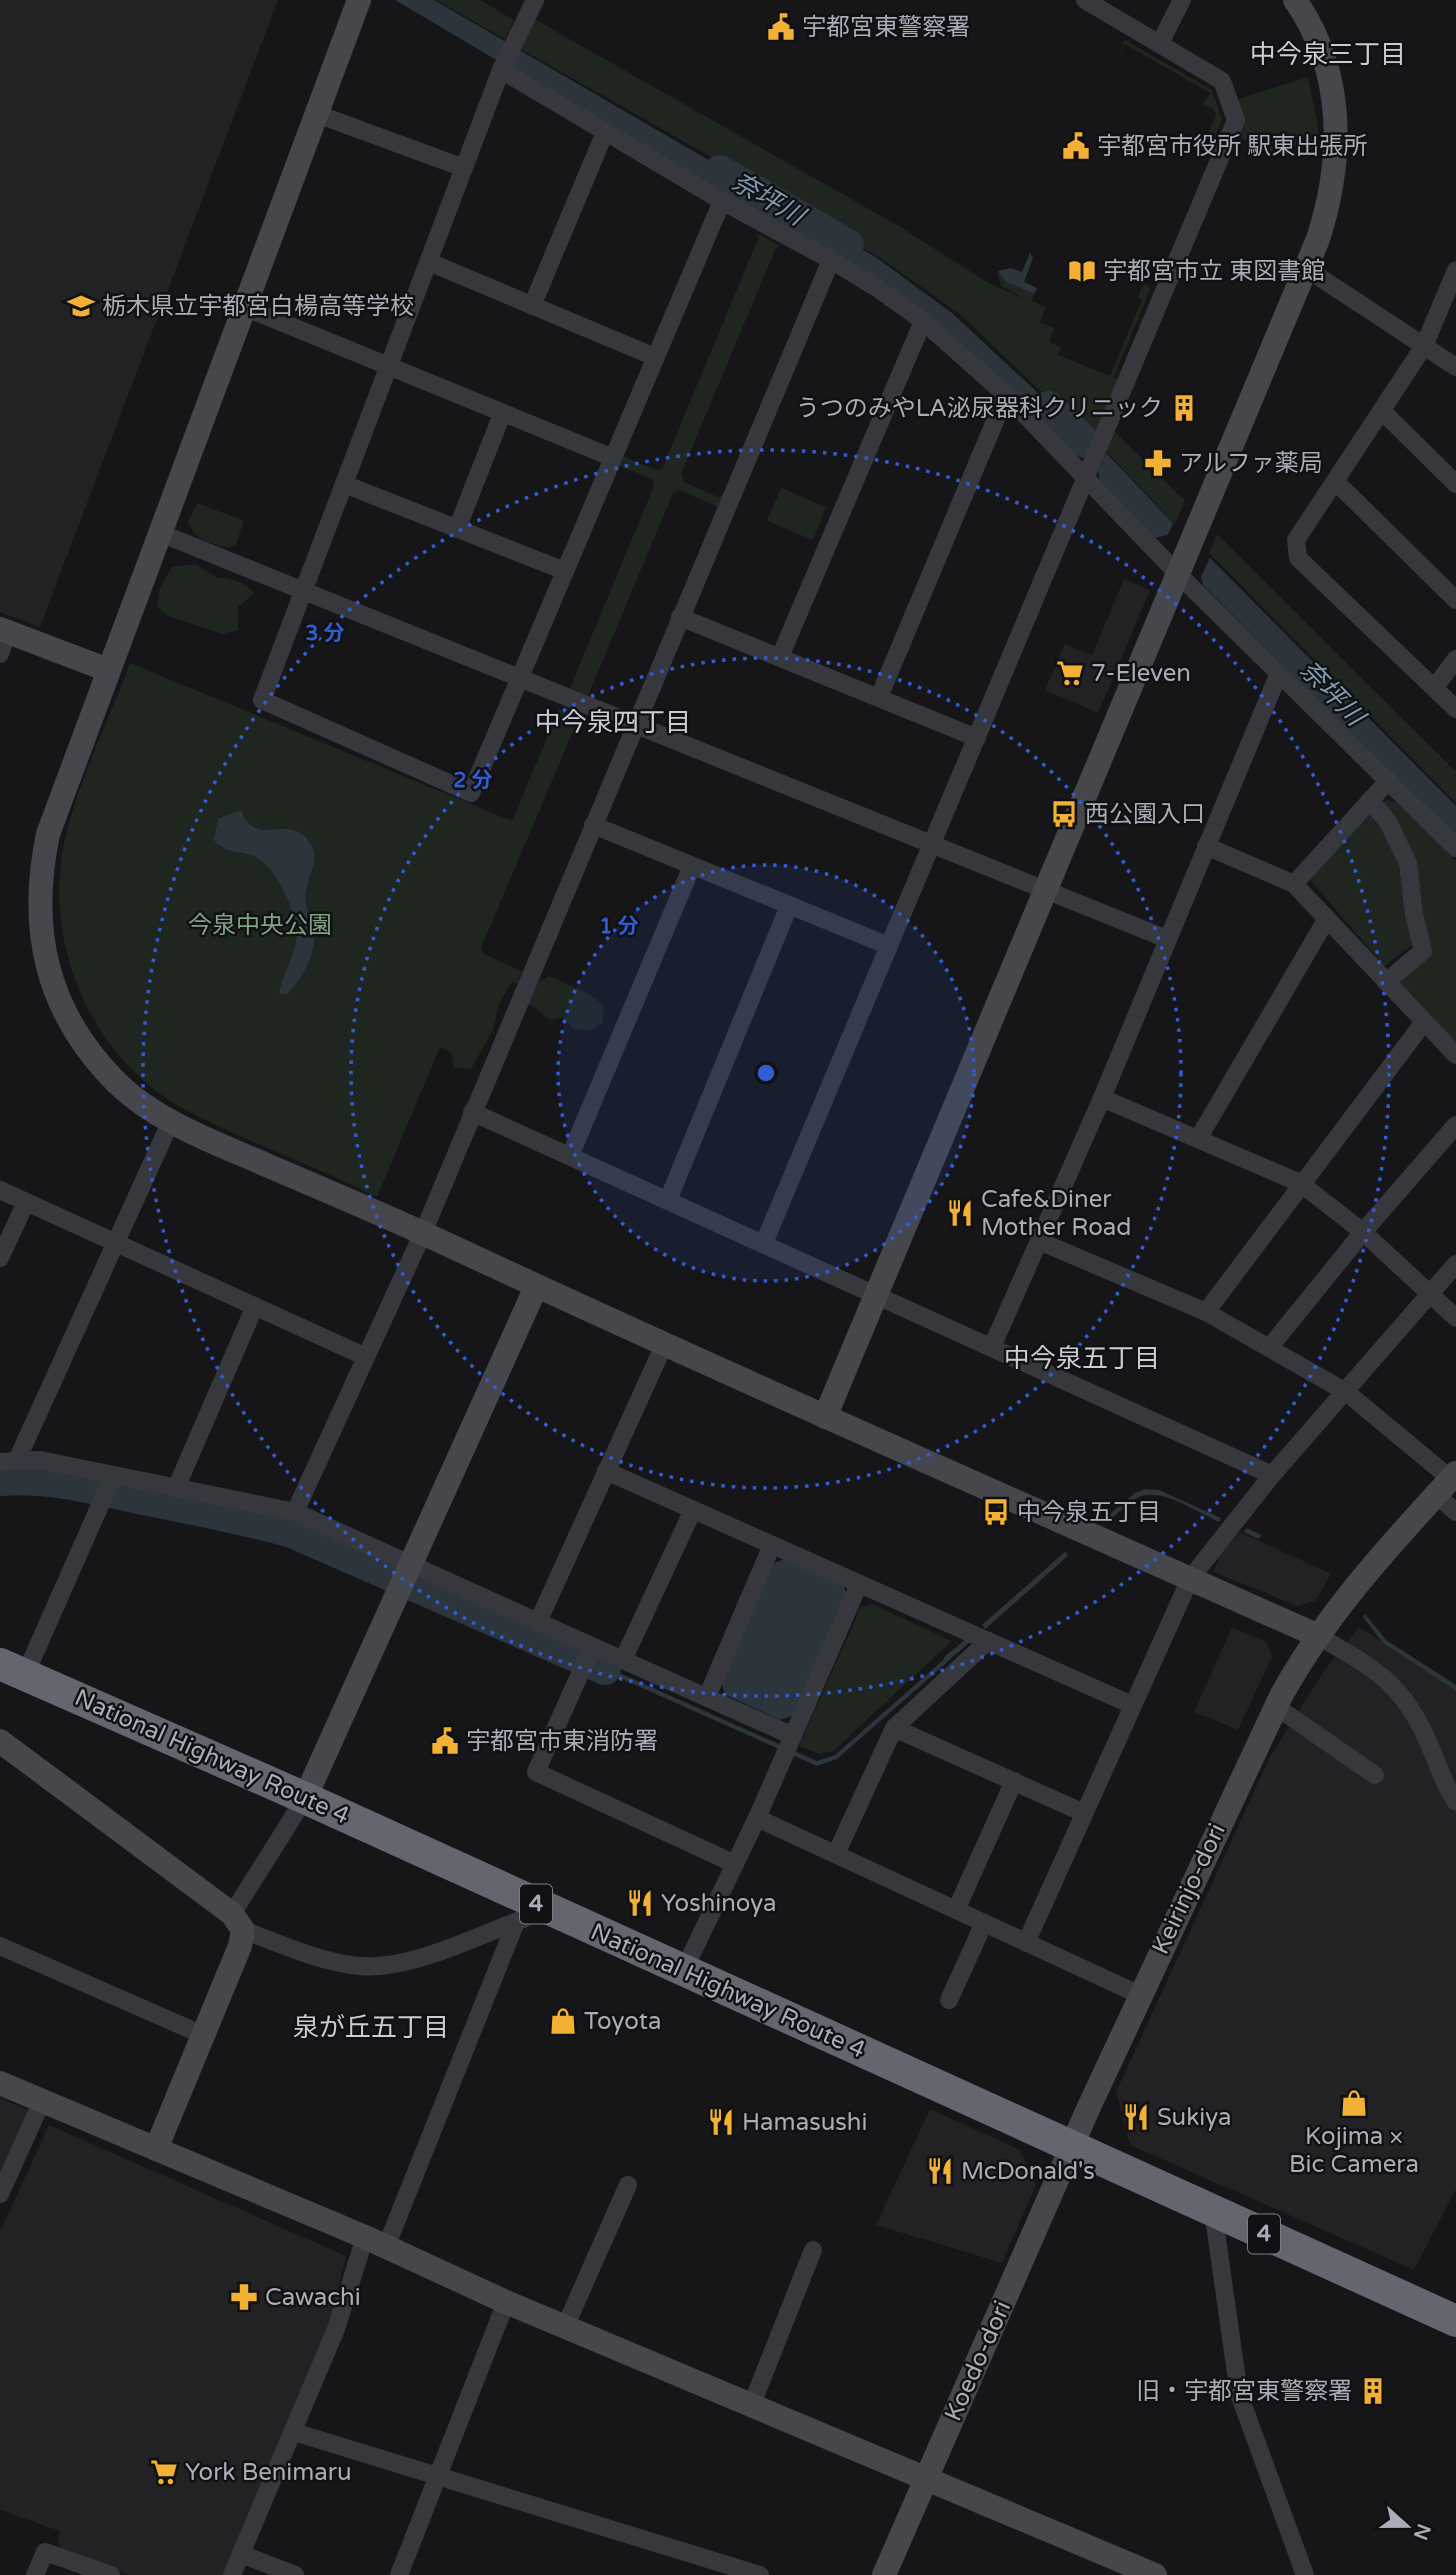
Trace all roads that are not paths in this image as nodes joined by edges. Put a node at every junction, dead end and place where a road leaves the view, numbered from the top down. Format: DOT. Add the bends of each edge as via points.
graph roads {
  1 [pos="359,0"];
  2 [pos="536,0"];
  3 [pos="1084,0"];
  4 [pos="1182,0"];
  5 [pos="1295,0"];
  6 [pos="1160,43"];
  7 [pos="503,65"];
  8 [pos="317,114"];
  9 [pos="605,132"];
  10 [pos="464,168"];
  11 [pos="722,201"];
  12 [pos="831,260"];
  13 [pos="429,262"];
  14 [pos="1307,269"];
  15 [pos="1456,270"];
  16 [pos="533,306"];
  17 [pos="244,307"];
  18 [pos="923,321"];
  19 [pos="1424,346"];
  20 [pos="655,357"];
  21 [pos="1456,367"];
  22 [pos="388,368"];
  23 [pos="1006,395"];
  24 [pos="1383,412"];
  25 [pos="502,414"];
  26 [pos="611,457"];
  27 [pos="1087,478"];
  28 [pos="1336,482"];
  29 [pos="344,484"];
  30 [pos="1456,484"];
  31 [pos="457,529"];
  32 [pos="160,533"];
  33 [pos="565,570"];
  34 [pos="1177,573"];
  35 [pos="302,591"];
  36 [pos="1456,600"];
  37 [pos="680,617"];
  38 [pos="3,638"];
  39 [pos="780,657"];
  40 [pos="1456,659"];
  41 [pos="108,670"];
  42 [pos="1279,673"];
  43 [pos="520,679"];
  44 [pos="1435,687"];
  45 [pos="879,697"];
  46 [pos="1456,709"];
  47 [pos="635,725"];
  48 [pos="977,738"];
  49 [pos="1388,780"];
  50 [pos="1370,800"];
  51 [pos="593,825"];
  52 [pos="932,844"];
  53 [pos="1206,846"];
  54 [pos="1456,848"];
  55 [pos="692,866"];
  56 [pos="1294,884"];
  57 [pos="1047,891"];
  58 [pos="789,906"];
  59 [pos="1326,920"];
  60 [pos="1167,939"];
  61 [pos="889,946"];
  62 [pos="1386,982"];
  63 [pos="1424,1022"];
  64 [pos="1456,1055"];
  65 [pos="1102,1098"];
  66 [pos="472,1112"];
  67 [pos="171,1121"];
  68 [pos="1456,1125"];
  69 [pos="1198,1139"];
  70 [pos="570,1156"];
  71 [pos="1300,1184"];
  72 [pos="0,1190"];
  73 [pos="668,1199"];
  74 [pos="26,1202"];
  75 [pos="1363,1232"];
  76 [pos="423,1233"];
  77 [pos="1039,1241"];
  78 [pos="116,1243"];
  79 [pos="764,1243"];
  80 [pos="0,1258"];
  81 [pos="1456,1264"];
  82 [pos="536,1287"];
  83 [pos="1431,1292"];
  84 [pos="877,1296"];
  85 [pos="255,1306"];
  86 [pos="1206,1312"];
  87 [pos="1456,1318"];
  88 [pos="664,1345"];
  89 [pos="992,1347"];
  90 [pos="1269,1348"];
  91 [pos="366,1357"];
  92 [pos="1346,1392"];
  93 [pos="825,1418"];
  94 [pos="9,1461"];
  95 [pos="606,1471"];
  96 [pos="1272,1475"];
  97 [pos="113,1476"];
  98 [pos="1447,1482"];
  99 [pos="176,1488"];
  100 [pos="693,1510"];
  101 [pos="295,1512"];
  102 [pos="1456,1512"];
  103 [pos="772,1545"];
  104 [pos="410,1565"];
  105 [pos="1190,1579"];
  106 [pos="859,1584"];
  107 [pos="538,1622"];
  108 [pos="1316,1635"];
  109 [pos="987,1641"];
  110 [pos="593,1647"];
  111 [pos="623,1660"];
  112 [pos="13,1669"];
  113 [pos="707,1698"];
  114 [pos="1132,1705"];
  115 [pos="1275,1706"];
  116 [pos="894,1728"];
  117 [pos="793,1736"];
  118 [pos="0,1741"];
  119 [pos="1375,1775"];
  120 [pos="1014,1781"];
  121 [pos="305,1798"];
  122 [pos="1456,1802"];
  123 [pos="1084,1812"];
  124 [pos="757,1818"];
  125 [pos="836,1854"];
  126 [pos="735,1864"];
  127 [pos="956,1910"];
  128 [pos="528,1913"];
  129 [pos="237,1922"];
  130 [pos="984,1923"];
  131 [pos="1026,1943"];
  132 [pos="0,1946"];
  133 [pos="683,1972"];
  134 [pos="1140,1995"];
  135 [pos="949,2000"];
  136 [pos="203,2035"];
  137 [pos="0,2083"];
  138 [pos="42,2101"];
  139 [pos="1072,2147"];
  140 [pos="156,2149"];
  141 [pos="628,2185"];
  142 [pos="0,2194"];
  143 [pos="1213,2211"];
  144 [pos="376,2242"];
  145 [pos="813,2250"];
  146 [pos="506,2302"];
  147 [pos="1456,2320"];
  148 [pos="565,2327"];
  149 [pos="752,2404"];
  150 [pos="294,2432"];
  151 [pos="439,2476"];
  152 [pos="926,2480"];
  153 [pos="241,2554"];
  154 [pos="1152,2574"];
  155 [pos="35,2575"];
  156 [pos="111,2575"];
  157 [pos="232,2575"];
  158 [pos="295,2575"];
  159 [pos="399,2575"];
  160 [pos="760,2575"];
  161 [pos="884,2575"];
  162 [pos="1305,2575"];
  1 -- 8 [label="street"];
  2 -- 7 [label="street"];
  3 -- 6 [label="street"];
  4 -- 6 [label="street"];
  5 -- 14 [label="street" via="1325,62 1338,129 1332,191"];
  6 -- 27 [label="street" via="1222,81 1236,120"];
  7 -- 9 [label="street"];
  7 -- 10 [label="street"];
  8 -- 10 [label="street"];
  8 -- 17 [label="street"];
  9 -- 11 [label="street"];
  9 -- 16 [label="street"];
  10 -- 13 [label="street"];
  11 -- 12 [label="street"];
  11 -- 20 [label="street"];
  12 -- 18 [label="street"];
  12 -- 37 [label="street"];
  13 -- 16 [label="street"];
  13 -- 22 [label="street"];
  14 -- 19 [label="street"];
  14 -- 34 [label="street"];
  15 -- 19 [label="street"];
  16 -- 20 [label="street"];
  17 -- 22 [label="street"];
  17 -- 32 [label="street"];
  18 -- 23 [label="street"];
  18 -- 39 [label="street"];
  19 -- 21 [label="street"];
  19 -- 24 [label="street"];
  20 -- 26 [label="street"];
  22 -- 25 [label="street"];
  22 -- 29 [label="street"];
  23 -- 27 [label="street"];
  23 -- 45 [label="street"];
  24 -- 28 [label="street"];
  24 -- 30 [label="street"];
  25 -- 26 [label="street"];
  25 -- 31 [label="street"];
  26 -- 33 [label="street"];
  27 -- 34 [label="street"];
  27 -- 48 [label="street"];
  28 -- 36 [label="street"];
  28 -- 44 [label="street" via="1296,540 1297,558"];
  29 -- 31 [label="street"];
  29 -- 35 [label="street"];
  31 -- 33 [label="street"];
  32 -- 35 [label="street"];
  32 -- 41 [label="street"];
  33 -- 43 [label="street"];
  34 -- 42 [label="street"];
  34 -- 57 [label="street"];
  35 -- 43 [label="street"];
  35 -- 43 [label="street" via="262,700 471,793"];
  37 -- 39 [label="street"];
  37 -- 47 [label="street"];
  38 -- 41 [label="street"];
  39 -- 45 [label="street"];
  40 -- 44 [label="street"];
  41 -- 67 [label="street" via="48,834 40,870 44,963 61,1007 84,1044 119,1085"];
  42 -- 49 [label="street"];
  42 -- 53 [label="street"];
  43 -- 47 [label="street"];
  44 -- 46 [label="street"];
  45 -- 48 [label="street"];
  47 -- 51 [label="street"];
  47 -- 52 [label="street"];
  48 -- 52 [label="street"];
  49 -- 50 [label="street"];
  49 -- 54 [label="street"];
  50 -- 56 [label="street"];
  50 -- 62 [label="street" via="1388,822 1408,863 1423,951"];
  51 -- 55 [label="street"];
  51 -- 66 [label="street"];
  52 -- 57 [label="street"];
  52 -- 61 [label="street"];
  53 -- 56 [label="street"];
  53 -- 60 [label="street"];
  55 -- 58 [label="street"];
  55 -- 70 [label="street"];
  56 -- 59 [label="street"];
  57 -- 60 [label="street"];
  57 -- 84 [label="street"];
  58 -- 61 [label="street"];
  58 -- 73 [label="street"];
  59 -- 62 [label="street"];
  59 -- 69 [label="street"];
  60 -- 65 [label="street"];
  61 -- 79 [label="street"];
  62 -- 63 [label="street"];
  63 -- 64 [label="street"];
  63 -- 71 [label="street"];
  65 -- 69 [label="street"];
  65 -- 77 [label="street"];
  66 -- 70 [label="street"];
  66 -- 76 [label="street"];
  67 -- 76 [label="street"];
  67 -- 78 [label="street"];
  68 -- 75 [label="street"];
  69 -- 71 [label="street"];
  70 -- 73 [label="street"];
  71 -- 75 [label="street"];
  71 -- 86 [label="street"];
  72 -- 74 [label="street"];
  73 -- 79 [label="street"];
  74 -- 78 [label="street"];
  74 -- 80 [label="street"];
  75 -- 83 [label="street"];
  75 -- 90 [label="street"];
  76 -- 82 [label="street"];
  76 -- 91 [label="street"];
  77 -- 86 [label="street"];
  77 -- 89 [label="street"];
  78 -- 85 [label="street"];
  78 -- 94 [label="street"];
  79 -- 84 [label="street"];
  81 -- 83 [label="street"];
  82 -- 88 [label="street"];
  82 -- 104 [label="street"];
  83 -- 87 [label="street"];
  83 -- 92 [label="street"];
  84 -- 89 [label="street"];
  84 -- 93 [label="street"];
  85 -- 91 [label="street"];
  85 -- 99 [label="street"];
  86 -- 90 [label="street"];
  88 -- 93 [label="street"];
  88 -- 95 [label="street"];
  89 -- 96 [label="street"];
  90 -- 92 [label="street"];
  91 -- 101 [label="street"];
  92 -- 96 [label="street"];
  92 -- 98 [label="street"];
  93 -- 105 [label="street"];
  94 -- 97 [label="street" via="40,1460"];
  95 -- 100 [label="street"];
  95 -- 107 [label="street"];
  96 -- 105 [label="street"];
  97 -- 99 [label="street"];
  97 -- 112 [label="street"];
  98 -- 102 [label="street"];
  98 -- 108 [label="street, Keirinjo-dori" via="1373,1563"];
  99 -- 101 [label="street"];
  100 -- 103 [label="street"];
  100 -- 111 [label="street"];
  101 -- 104 [label="street"];
  103 -- 106 [label="street"];
  103 -- 113 [label="street"];
  104 -- 107 [label="street"];
  104 -- 121 [label="street"];
  105 -- 108 [label="street"];
  105 -- 114 [label="street"];
  106 -- 109 [label="street"];
  106 -- 117 [label="street"];
  107 -- 110 [label="street"];
  108 -- 115 [label="street, Keirinjo-dori"];
  108 -- 122 [label="street" via="1376,1669 1406,1697 1444,1785"];
  109 -- 114 [label="street"];
  109 -- 116 [label="street"];
  110 -- 111 [label="street"];
  110 -- 126 [label="street" via="536,1772"];
  111 -- 113 [label="street"];
  112 -- 121 [label="highway, National Highway Route 4 / 4"];
  113 -- 117 [label="street"];
  114 -- 123 [label="street"];
  115 -- 119 [label="street"];
  115 -- 134 [label="street, Keirinjo-dori"];
  116 -- 120 [label="street"];
  116 -- 125 [label="street"];
  117 -- 124 [label="street"];
  118 -- 129 [label="street"];
  120 -- 123 [label="street"];
  120 -- 127 [label="street"];
  121 -- 128 [label="highway, National Highway Route 4 / 4"];
  121 -- 129 [label="street"];
  123 -- 131 [label="street"];
  124 -- 125 [label="street"];
  124 -- 126 [label="street"];
  125 -- 127 [label="street"];
  126 -- 133 [label="street"];
  127 -- 130 [label="street"];
  128 -- 129 [label="street" via="405,1962 362,1966 326,1961"];
  128 -- 133 [label="highway, National Highway Route 4 / 4"];
  128 -- 144 [label="street"];
  129 -- 136 [label="street" via="240,1946"];
  130 -- 131 [label="street"];
  130 -- 135 [label="street"];
  131 -- 134 [label="street"];
  132 -- 136 [label="street"];
  133 -- 139 [label="highway, National Highway Route 4 / 4"];
  134 -- 139 [label="street, Keirinjo-dori"];
  136 -- 140 [label="street"];
  137 -- 138 [label="street"];
  138 -- 140 [label="street"];
  138 -- 142 [label="street"];
  139 -- 143 [label="highway, National Highway Route 4 / 4"];
  139 -- 152 [label="street, Koedo-dori"];
  140 -- 144 [label="street"];
  141 -- 148 [label="street"];
  143 -- 147 [label="highway, National Highway Route 4 / 4"];
  143 -- 162 [label="street" via="1239,2394"];
  144 -- 146 [label="street"];
  144 -- 150 [label="street"];
  145 -- 149 [label="street"];
  146 -- 148 [label="street"];
  146 -- 151 [label="street"];
  148 -- 149 [label="street"];
  149 -- 152 [label="street"];
  150 -- 151 [label="street"];
  150 -- 153 [label="street"];
  151 -- 159 [label="street"];
  151 -- 160 [label="street"];
  152 -- 154 [label="street"];
  152 -- 161 [label="street, Koedo-dori"];
  153 -- 157 [label="street"];
  153 -- 158 [label="street"];
  155 -- 156 [label="street" via="45,2552"];
}
